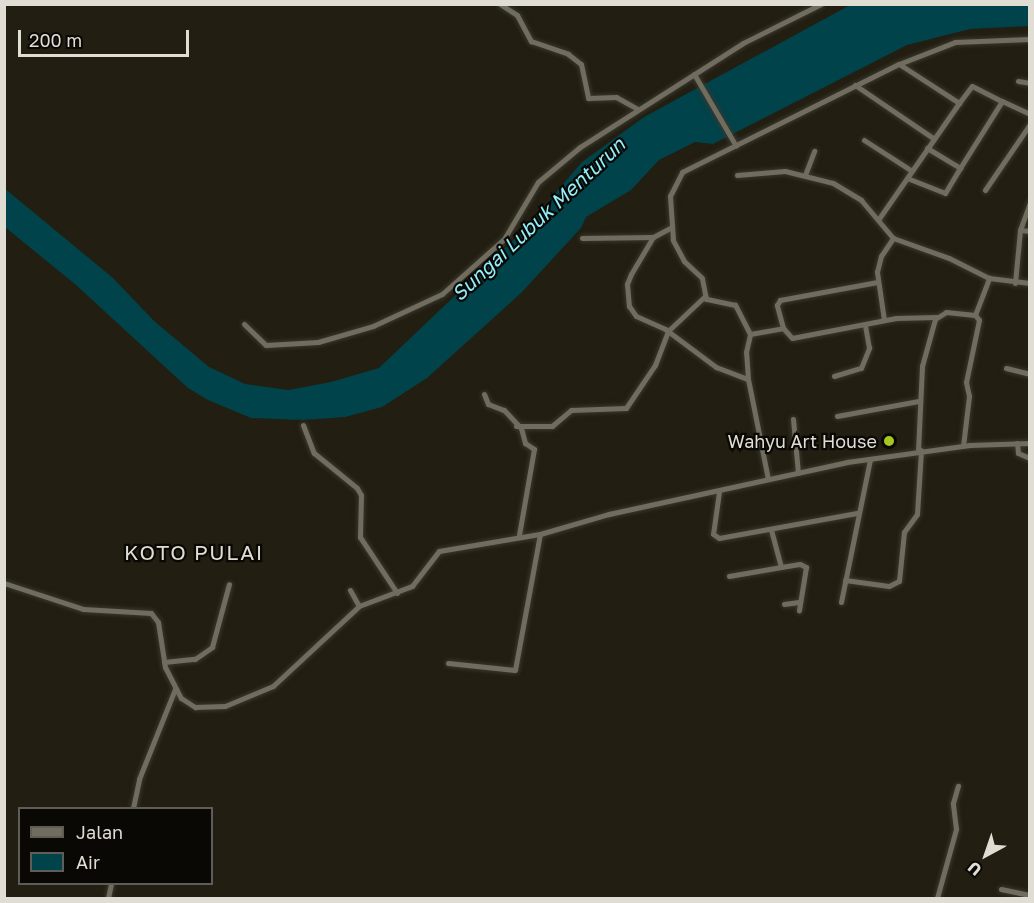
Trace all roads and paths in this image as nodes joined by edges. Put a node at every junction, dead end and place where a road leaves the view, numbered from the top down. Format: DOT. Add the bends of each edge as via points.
graph roads {
  1 [pos="500,4"];
  2 [pos="821,4"];
  3 [pos="1029,39"];
  4 [pos="899,64"];
  5 [pos="696,76"];
  6 [pos="1018,81"];
  7 [pos="1029,83"];
  8 [pos="855,84"];
  9 [pos="1002,101"];
  10 [pos="959,103"];
  11 [pos="636,108"];
  12 [pos="1029,114"];
  13 [pos="1029,124"];
  14 [pos="933,138"];
  15 [pos="864,140"];
  16 [pos="734,143"];
  17 [pos="927,148"];
  18 [pos="814,151"];
  19 [pos="960,168"];
  20 [pos="912,171"];
  21 [pos="737,175"];
  22 [pos="805,175"];
  23 [pos="908,178"];
  24 [pos="985,190"];
  25 [pos="1029,202"];
  26 [pos="878,220"];
  27 [pos="670,228"];
  28 [pos="1020,230"];
  29 [pos="1029,231"];
  30 [pos="653,237"];
  31 [pos="582,238"];
  32 [pos="892,238"];
  33 [pos="989,278"];
  34 [pos="877,282"];
  35 [pos="1015,283"];
  36 [pos="1029,283"];
  37 [pos="705,296"];
  38 [pos="975,315"];
  39 [pos="936,317"];
  40 [pos="884,320"];
  41 [pos="244,324"];
  42 [pos="866,324"];
  43 [pos="783,328"];
  44 [pos="668,331"];
  45 [pos="750,334"];
  46 [pos="1006,368"];
  47 [pos="1029,374"];
  48 [pos="834,376"];
  49 [pos="748,379"];
  50 [pos="484,394"];
  51 [pos="919,400"];
  52 [pos="837,416"];
  53 [pos="793,419"];
  54 [pos="303,425"];
  55 [pos="516,426"];
  56 [pos="1017,443"];
  57 [pos="1029,443"];
  58 [pos="963,446"];
  59 [pos="919,450"];
  60 [pos="1029,458"];
  61 [pos="870,459"];
  62 [pos="798,473"];
  63 [pos="768,479"];
  64 [pos="719,492"];
  65 [pos="857,513"];
  66 [pos="771,529"];
  67 [pos="540,534"];
  68 [pos="519,535"];
  69 [pos="781,567"];
  70 [pos="729,576"];
  71 [pos="845,580"];
  72 [pos="4,583"];
  73 [pos="230,584"];
  74 [pos="350,590"];
  75 [pos="398,593"];
  76 [pos="799,602"];
  77 [pos="841,602"];
  78 [pos="784,604"];
  79 [pos="359,606"];
  80 [pos="799,610"];
  81 [pos="164,662"];
  82 [pos="448,663"];
  83 [pos="175,689"];
  84 [pos="958,786"];
  85 [pos="133,807"];
  86 [pos="1001,889"];
  87 [pos="1029,895"];
  88 [pos="937,898"];
  1 -- 11 [label="street" via="517,15 531,41 568,54 581,64 588,98 616,97"];
  2 -- 5 [label="street" via="743,43"];
  3 -- 4 [label="street" via="955,42"];
  4 -- 8 [label="street"];
  4 -- 10 [label="street"];
  5 -- 11 [label="street"];
  5 -- 16 [label="street"];
  6 -- 7 [label="street"];
  8 -- 14 [label="street"];
  8 -- 16 [label="street"];
  9 -- 10 [label="street" via="972,86"];
  9 -- 12 [label="street"];
  9 -- 19 [label="street"];
  10 -- 14 [label="street"];
  11 -- 41 [label="street" via="538,182 504,239 442,294 373,326 318,342 266,345"];
  13 -- 24 [label="street"];
  14 -- 17 [label="street"];
  15 -- 20 [label="street"];
  16 -- 27 [label="street" via="682,172 670,196"];
  17 -- 19 [label="street"];
  17 -- 20 [label="street"];
  18 -- 22 [label="street"];
  19 -- 23 [label="street" via="945,194"];
  20 -- 23 [label="street"];
  21 -- 22 [label="street" via="785,171"];
  22 -- 26 [label="street" via="848,190"];
  23 -- 26 [label="street"];
  25 -- 28 [label="street"];
  26 -- 32 [label="street"];
  27 -- 30 [label="street"];
  27 -- 37 [label="street" via="678,254 702,278"];
  28 -- 29 [label="street"];
  28 -- 35 [label="street"];
  30 -- 31 [label="street"];
  30 -- 44 [label="street" via="631,274 627,298 636,316"];
  32 -- 33 [label="street" via="949,258"];
  32 -- 34 [label="street" via="878,263"];
  33 -- 35 [label="street"];
  33 -- 38 [label="street"];
  34 -- 40 [label="street"];
  34 -- 43 [label="street" via="780,300 777,305"];
  35 -- 36 [label="street"];
  37 -- 44 [label="street"];
  37 -- 45 [label="street" via="709,302 735,305"];
  38 -- 39 [label="street" via="951,311"];
  38 -- 58 [label="street" via="979,322 966,382 969,396"];
  39 -- 40 [label="street"];
  39 -- 51 [label="street" via="922,366"];
  40 -- 42 [label="street"];
  42 -- 43 [label="street" via="792,338"];
  42 -- 48 [label="street" via="869,348 861,368"];
  43 -- 45 [label="street"];
  44 -- 49 [label="street" via="716,367"];
  44 -- 55 [label="street" via="655,365 626,408 571,410 552,426"];
  45 -- 49 [label="street" via="746,352"];
  46 -- 47 [label="street"];
  49 -- 63 [label="street"];
  50 -- 55 [label="street" via="488,404 504,410"];
  51 -- 52 [label="street"];
  51 -- 59 [label="street"];
  53 -- 62 [label="street"];
  54 -- 75 [label="street" via="314,453 361,495 360,537"];
  55 -- 68 [label="street" via="534,451"];
  56 -- 57 [label="street"];
  56 -- 58 [label="street"];
  56 -- 60 [label="street" via="1018,453"];
  58 -- 59 [label="street"];
  59 -- 61 [label="street"];
  59 -- 71 [label="street" via="918,514 902,537 899,581 889,586"];
  61 -- 62 [label="street"];
  61 -- 65 [label="street"];
  62 -- 63 [label="street"];
  63 -- 64 [label="street"];
  64 -- 66 [label="street" via="715,537"];
  64 -- 67 [label="street" via="609,514"];
  65 -- 66 [label="street"];
  65 -- 71 [label="street"];
  66 -- 69 [label="street"];
  67 -- 68 [label="street"];
  67 -- 82 [label="street" via="515,670"];
  68 -- 75 [label="street" via="439,551 412,586"];
  69 -- 70 [label="street"];
  69 -- 76 [label="street" via="804,565"];
  71 -- 77 [label="street"];
  72 -- 81 [label="street" via="83,609 151,612 158,622"];
  73 -- 81 [label="street" via="212,647 195,659"];
  74 -- 79 [label="street"];
  75 -- 79 [label="street"];
  76 -- 78 [label="street"];
  76 -- 80 [label="street"];
  79 -- 83 [label="street" via="290,673 260,694 236,704 195,707"];
  81 -- 83 [label="street"];
  83 -- 85 [label="street" via="139,779"];
  84 -- 88 [label="street" via="953,803 956,830"];
  86 -- 87 [label="street"];
}
